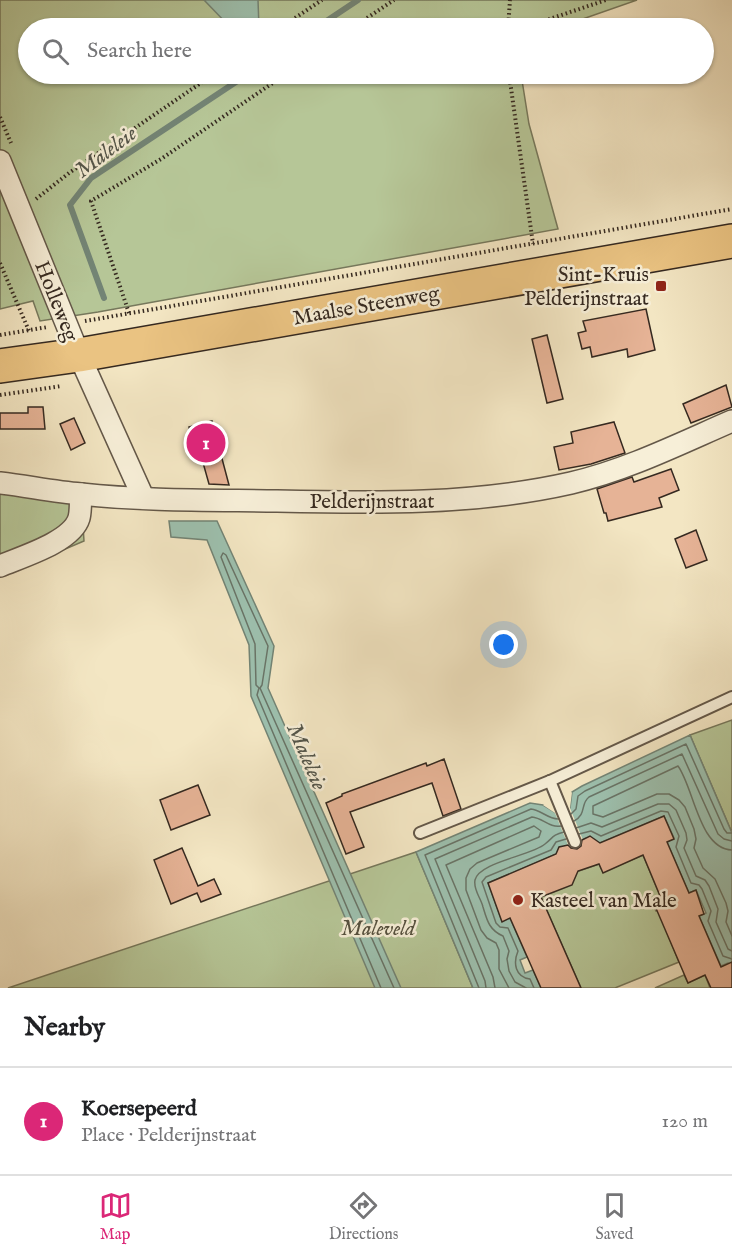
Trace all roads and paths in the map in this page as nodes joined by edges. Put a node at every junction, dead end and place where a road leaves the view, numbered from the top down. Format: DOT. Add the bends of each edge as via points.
graph roads {
  1 [pos="322,0"];
  2 [pos="394,0"];
  3 [pos="510,0"];
  4 [pos="606,0"];
  5 [pos="295,18"];
  6 [pos="367,18"];
  7 [pos="509,18"];
  8 [pos="553,18"];
  9 [pos="199,84"];
  10 [pos="271,84"];
  11 [pos="510,84"];
  12 [pos="0,161"];
  13 [pos="732,209"];
  14 [pos="21,211"];
  15 [pos="732,241"];
  16 [pos="533,244"];
  17 [pos="0,263"];
  18 [pos="129,313"];
  19 [pos="66,324"];
  20 [pos="27,330"];
  21 [pos="0,334"];
  22 [pos="38,335"];
  23 [pos="79,355"];
  24 [pos="0,366"];
  25 [pos="732,421"];
  26 [pos="0,483"];
  27 [pos="81,494"];
  28 [pos="143,498"];
  29 [pos="0,566"];
  30 [pos="732,697"];
  31 [pos="550,780"];
  32 [pos="420,833"];
  33 [pos="575,842"];
  1 -- 5 [label="path"];
  2 -- 6 [label="path"];
  3 -- 7 [label="path"];
  4 -- 8 [label="path"];
  9 -- 14 [label="path" via="69,173"];
  10 -- 18 [label="path" via="91,201"];
  11 -- 16 [label="path"];
  12 -- 14 [label="street, Holleweg"];
  13 -- 16 [label="path"];
  14 -- 19 [label="street, Holleweg"];
  15 -- 23 [label="main road, Maalse Steenweg"];
  16 -- 18 [label="path"];
  17 -- 20 [label="path, Holleweg"];
  18 -- 19 [label="path"];
  19 -- 20 [label="path"];
  19 -- 23 [label="street, Holleweg"];
  20 -- 21 [label="path"];
  20 -- 22 [label="path, Holleweg"];
  23 -- 24 [label="main road, Maalse Steenweg"];
  23 -- 28 [label="street, Holleweg"];
  25 -- 28 [label="street, Pelderijnstraat" via="621,468 571,483 523,491 414,503"];
  26 -- 27 [label="street, Pelderijnstraat"];
  27 -- 28 [label="street, Pelderijnstraat"];
  27 -- 29 [label="street" via="78,519 60,539"];
  30 -- 31 [label="lane"];
  31 -- 32 [label="lane"];
  31 -- 33 [label="lane"];
}
